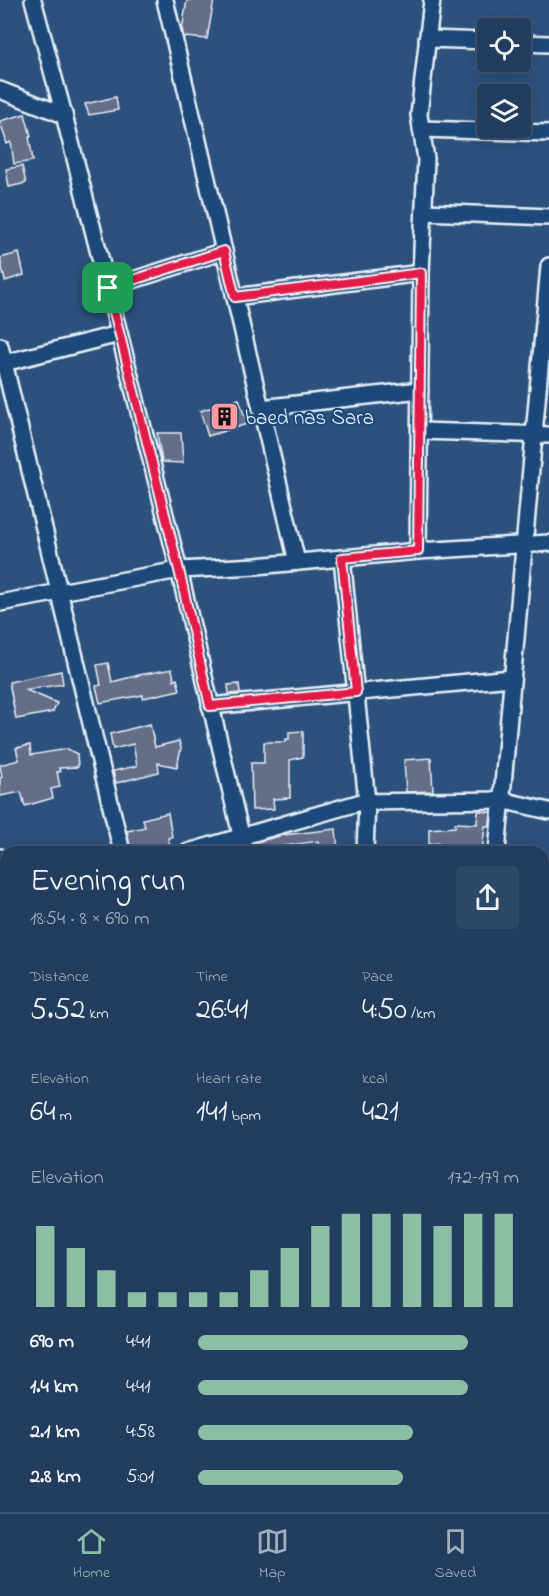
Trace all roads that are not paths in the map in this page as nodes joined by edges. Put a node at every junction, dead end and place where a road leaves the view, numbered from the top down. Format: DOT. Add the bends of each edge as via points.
graph roads {
  1 [pos="34,0"];
  2 [pos="165,0"];
  3 [pos="432,0"];
  4 [pos="427,39"];
  5 [pos="477,41"];
  6 [pos="531,43"];
  7 [pos="549,44"];
  8 [pos="0,90"];
  9 [pos="64,115"];
  10 [pos="422,129"];
  11 [pos="549,133"];
  12 [pos="424,212"];
  13 [pos="549,217"];
  14 [pos="224,251"];
  15 [pos="549,266"];
  16 [pos="421,273"];
  17 [pos="108,288"];
  18 [pos="235,297"];
  19 [pos="119,334"];
  20 [pos="0,346"];
  21 [pos="4,363"];
  22 [pos="420,390"];
  23 [pos="261,408"];
  24 [pos="420,431"];
  25 [pos="542,435"];
  26 [pos="524,543"];
  27 [pos="549,543"];
  28 [pos="418,551"];
  29 [pos="342,558"];
  30 [pos="297,562"];
  31 [pos="179,570"];
  32 [pos="58,591"];
  33 [pos="0,603"];
  34 [pos="512,678"];
  35 [pos="356,692"];
  36 [pos="210,706"];
  37 [pos="501,800"];
  38 [pos="367,802"];
  39 [pos="549,811"];
  40 [pos="241,836"];
  41 [pos="121,846"];
  42 [pos="208,846"];
  43 [pos="244,846"];
  44 [pos="365,846"];
  45 [pos="497,846"];
  1 -- 9 [label="street"];
  2 -- 14 [label="street"];
  3 -- 4 [label="street"];
  4 -- 5 [label="street"];
  4 -- 10 [label="street" via="419,115"];
  6 -- 7 [label="street"];
  8 -- 9 [label="street"];
  9 -- 17 [label="street"];
  10 -- 11 [label="street"];
  10 -- 12 [label="street" via="426,159"];
  12 -- 13 [label="street"];
  12 -- 16 [label="street"];
  14 -- 17 [label="street"];
  14 -- 18 [label="street"];
  15 -- 25 [label="street"];
  16 -- 18 [label="street"];
  16 -- 22 [label="street"];
  17 -- 19 [label="street"];
  18 -- 23 [label="street"];
  19 -- 21 [label="street"];
  19 -- 31 [label="street"];
  20 -- 21 [label="street"];
  21 -- 32 [label="street"];
  22 -- 23 [label="street"];
  22 -- 24 [label="street"];
  23 -- 30 [label="street"];
  24 -- 25 [label="street"];
  24 -- 28 [label="street"];
  25 -- 26 [label="street"];
  26 -- 27 [label="street"];
  26 -- 28 [label="street"];
  26 -- 34 [label="street"];
  28 -- 29 [label="street"];
  29 -- 30 [label="street"];
  29 -- 35 [label="street"];
  30 -- 31 [label="street"];
  31 -- 32 [label="street"];
  31 -- 36 [label="street"];
  32 -- 33 [label="street"];
  32 -- 41 [label="street"];
  34 -- 35 [label="street"];
  34 -- 37 [label="street"];
  35 -- 36 [label="street"];
  35 -- 38 [label="street"];
  36 -- 40 [label="street"];
  37 -- 38 [label="street"];
  37 -- 39 [label="street"];
  37 -- 45 [label="street"];
  38 -- 40 [label="street"];
  38 -- 44 [label="street"];
  40 -- 42 [label="street"];
  40 -- 43 [label="street"];
}
